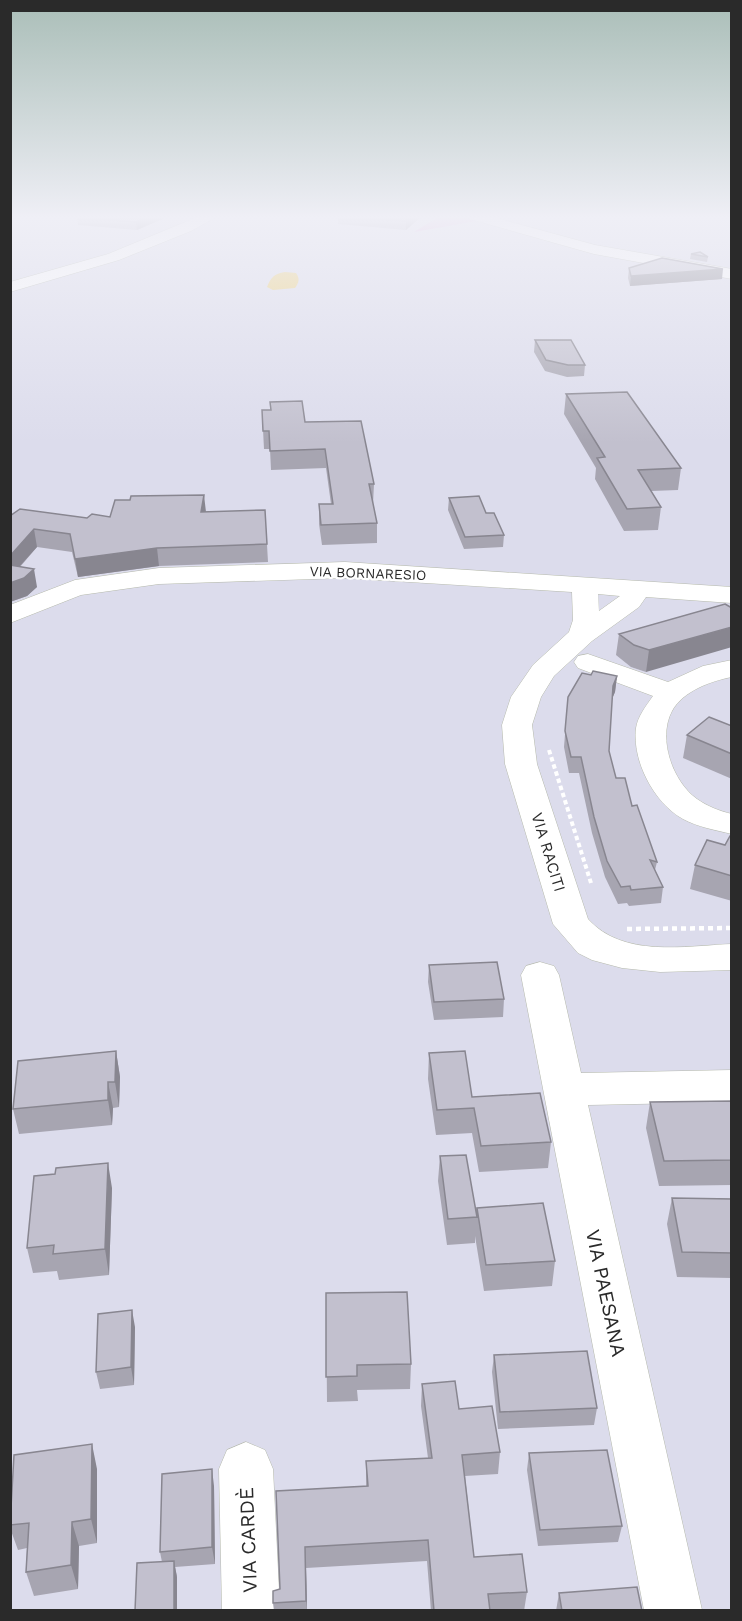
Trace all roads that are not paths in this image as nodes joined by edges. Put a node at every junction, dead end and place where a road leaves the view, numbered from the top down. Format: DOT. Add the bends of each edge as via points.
graph roads {
  1 [pos="585,585"];
  2 [pos="639,589"];
  3 [pos="692,592"];
  4 [pos="732,595"];
  5 [pos="10,615"];
  6 [pos="591,639"];
  7 [pos="732,668"];
  8 [pos="670,692"];
  9 [pos="732,824"];
  10 [pos="732,957"];
  11 [pos="540,975"];
  12 [pos="732,1086"];
  13 [pos="564,1089"];
  14 [pos="246,1469"];
  15 [pos="251,1611"];
  16 [pos="673,1611"];
  1 -- 2 [label="street, VIA BORNARESIO"];
  1 -- 5 [label="street, VIA BORNARESIO" via="345,570 159,576 75,588"];
  1 -- 6 [label="street"];
  2 -- 3 [label="street, VIA BORNARESIO"];
  2 -- 6 [label="street, VIA RACITI"];
  3 -- 4 [label="street, VIA BORNARESIO"];
  3 -- 6 [label="street" via="668,597"];
  6 -- 8 [label="street"];
  6 -- 10 [label="street, VIA RACITI" via="543,671 526,697 517,725 521,764 571,924 591,944 621,955"];
  7 -- 8 [label="street" via="687,681"];
  8 -- 9 [label="street" via="655,713 649,734 665,786 689,810"];
  11 -- 13 [label="street, VIA PAESANA"];
  12 -- 13 [label="street"];
  13 -- 16 [label="street, VIA PAESANA"];
  14 -- 15 [label="street, VIA CARDÈ"];
}
